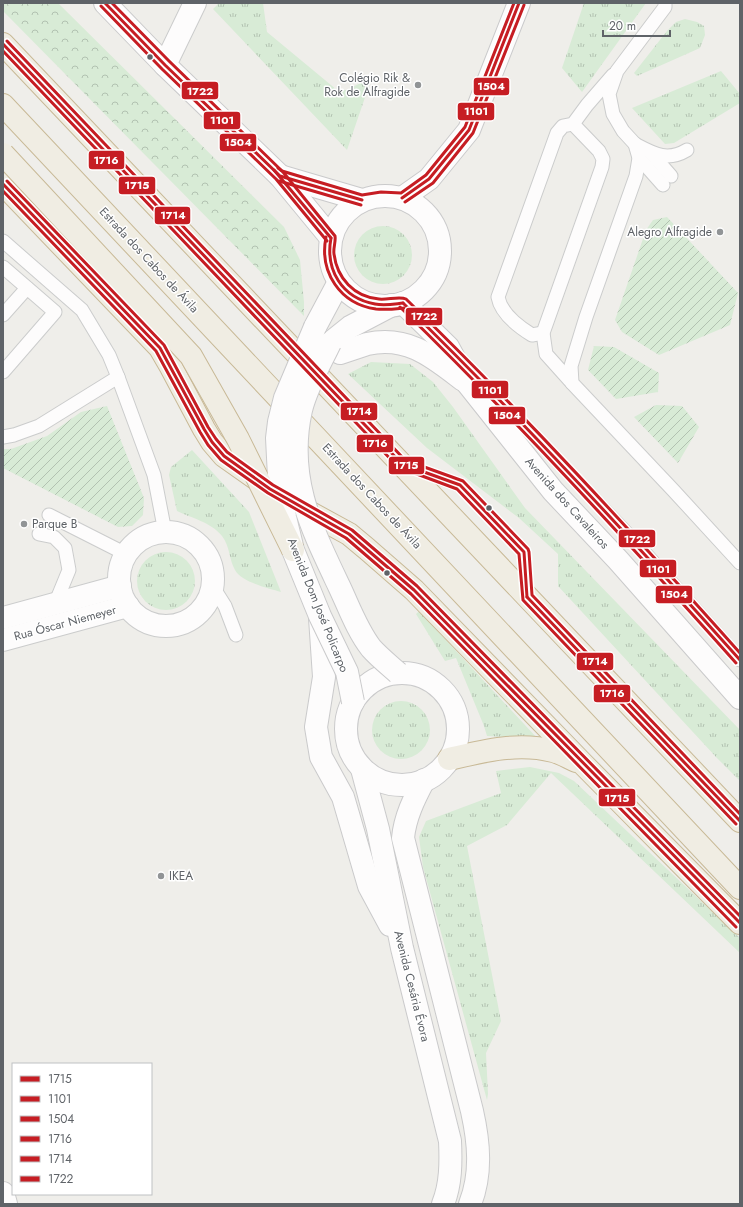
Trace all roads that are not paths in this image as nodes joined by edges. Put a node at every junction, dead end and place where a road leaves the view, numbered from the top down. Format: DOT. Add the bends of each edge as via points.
graph roads {
  1 [pos="105,3"];
  2 [pos="195,3"];
  3 [pos="518,3"];
  4 [pos="665,3"];
  5 [pos="3,44"];
  6 [pos="166,65"];
  7 [pos="617,71"];
  8 [pos="3,105"];
  9 [pos="573,124"];
  10 [pos="687,150"];
  11 [pos="3,154"];
  12 [pos="645,155"];
  13 [pos="280,176"];
  14 [pos="667,181"];
  15 [pos="3,184"];
  16 [pos="402,198"];
  17 [pos="362,200"];
  18 [pos="331,238"];
  19 [pos="3,241"];
  20 [pos="3,267"];
  21 [pos="339,282"];
  22 [pos="27,288"];
  23 [pos="398,304"];
  24 [pos="3,315"];
  25 [pos="542,333"];
  26 [pos="448,347"];
  27 [pos="335,348"];
  28 [pos="3,372"];
  29 [pos="118,377"];
  30 [pos="572,383"];
  31 [pos="468,384"];
  32 [pos="3,437"];
  33 [pos="402,464"];
  34 [pos="49,515"];
  35 [pos="165,532"];
  36 [pos="39,534"];
  37 [pos="293,550"];
  38 [pos="126,554"];
  39 [pos="740,563"];
  40 [pos="120,586"];
  41 [pos="213,587"];
  42 [pos="528,597"];
  43 [pos="55,604"];
  44 [pos="128,606"];
  45 [pos="320,616"];
  46 [pos="3,618"];
  47 [pos="236,635"];
  48 [pos="3,640"];
  49 [pos="740,660"];
  50 [pos="398,673"];
  51 [pos="740,698"];
  52 [pos="352,702"];
  53 [pos="449,759"];
  54 [pos="583,764"];
  55 [pos="362,769"];
  56 [pos="424,780"];
  57 [pos="740,821"];
  58 [pos="740,888"];
  59 [pos="740,923"];
  60 [pos="402,948"];
  61 [pos="3,1193"];
  62 [pos="6,1204"];
  63 [pos="443,1204"];
  64 [pos="470,1204"];
  1 -- 6 [label="street"];
  2 -- 6 [label="street"];
  3 -- 16 [label="street" via="469,130 429,179"];
  4 -- 7 [label="lane" via="665,7"];
  5 -- 33 [label="highway"];
  6 -- 13 [label="street"];
  7 -- 9 [label="lane" via="587,104"];
  7 -- 12 [label="lane" via="609,94 613,114 622,131"];
  8 -- 58 [label="highway, Estrada dos Cabos de Ávila"];
  9 -- 25 [label="lane" via="599,151 603,159 602,167"];
  9 -- 25 [label="lane" via="563,126 556,133 498,297 500,305 519,327 532,335"];
  10 -- 12 [label="lane" via="678,156"];
  11 -- 37 [label="highway, bridge" via="191,356 238,438"];
  12 -- 14 [label="lane"];
  12 -- 30 [label="lane" via="586,317 571,366"];
  13 -- 17 [label="street"];
  13 -- 18 [label="street"];
  15 -- 54 [label="highway" via="160,348 212,442 224,456 270,489 348,534 367,549 414,590"];
  16 -- 17 [label="street" via="389,196"];
  16 -- 23 [label="street" via="424,212 433,225 439,240 440,256 428,284 417,295"];
  17 -- 18 [label="street" via="348,209 337,222"];
  18 -- 21 [label="street" via="329,253 332,268"];
  19 -- 29 [label="lane" via="82,310"];
  20 -- 22 [label="lane"];
  21 -- 23 [label="street" via="362,301 377,305"];
  21 -- 37 [label="street, Avenida Dom José Policarpo, bridge" via="315,328 285,398 279,422 279,477"];
  22 -- 24 [label="lane"];
  22 -- 28 [label="lane" via="55,312"];
  23 -- 26 [label="street, Avenida dos Cavaleiros"];
  23 -- 27 [label="street, Avenida Dom José Policarpo" via="350,327"];
  25 -- 30 [label="lane" via="546,354"];
  26 -- 31 [label="street, Avenida dos Cavaleiros"];
  26 -- 49 [label="lane" via="636,543"];
  27 -- 31 [label="street" via="382,342 413,347 429,354"];
  27 -- 50 [label="street, Avenida Dom José Policarpo, bridge" via="310,386 301,409 297,442 297,468 301,493 312,527 358,627 372,649"];
  29 -- 32 [label="lane" via="40,426"];
  29 -- 35 [label="lane" via="154,475"];
  30 -- 39 [label="lane"];
  31 -- 51 [label="street, Avenida dos Cavaleiros" via="553,491"];
  33 -- 42 [label="highway"];
  33 -- 42 [label="lane" via="460,485 524,552"];
  34 -- 38 [label="lane"];
  35 -- 38 [label="street" via="150,535 136,543"];
  35 -- 41 [label="street" via="191,539 202,548 213,573"];
  36 -- 43 [label="lane" via="54,537 66,548 69,570"];
  37 -- 45 [label="street, Avenida Dom José Policarpo, bridge"];
  38 -- 40 [label="street" via="119,575"];
  40 -- 43 [label="street, Rua Óscar Niemeyer"];
  40 -- 44 [label="street"];
  41 -- 44 [label="street" via="200,611 177,625 149,623 137,616"];
  41 -- 47 [label="lane" via="226,606"];
  42 -- 57 [label="highway"];
  43 -- 46 [label="street, Rua Óscar Niemeyer"];
  44 -- 48 [label="street, Rua Óscar Niemeyer"];
  45 -- 52 [label="street, Avenida Dom José Policarpo, bridge" via="346,672"];
  45 -- 60 [label="street" via="324,677 316,728 321,757 344,797 370,886"];
  50 -- 52 [label="street" via="371,682"];
  50 -- 53 [label="street" via="416,675 432,682 445,694 454,709 458,726 456,743"];
  52 -- 55 [label="street" via="347,716 348,744"];
  53 -- 54 [label="highway" via="490,750 539,748"];
  53 -- 56 [label="street" via="438,772"];
  54 -- 59 [label="highway"];
  55 -- 56 [label="street" via="376,779 391,784 408,785"];
  55 -- 60 [label="street, Avenida Cesária Évora" via="378,829"];
  56 -- 64 [label="street" via="404,826 403,838 478,1138 479,1159"];
  60 -- 63 [label="street, Avenida Cesária Évora" via="450,1141 449,1180"];
  61 -- 62 [label="street"];
}
